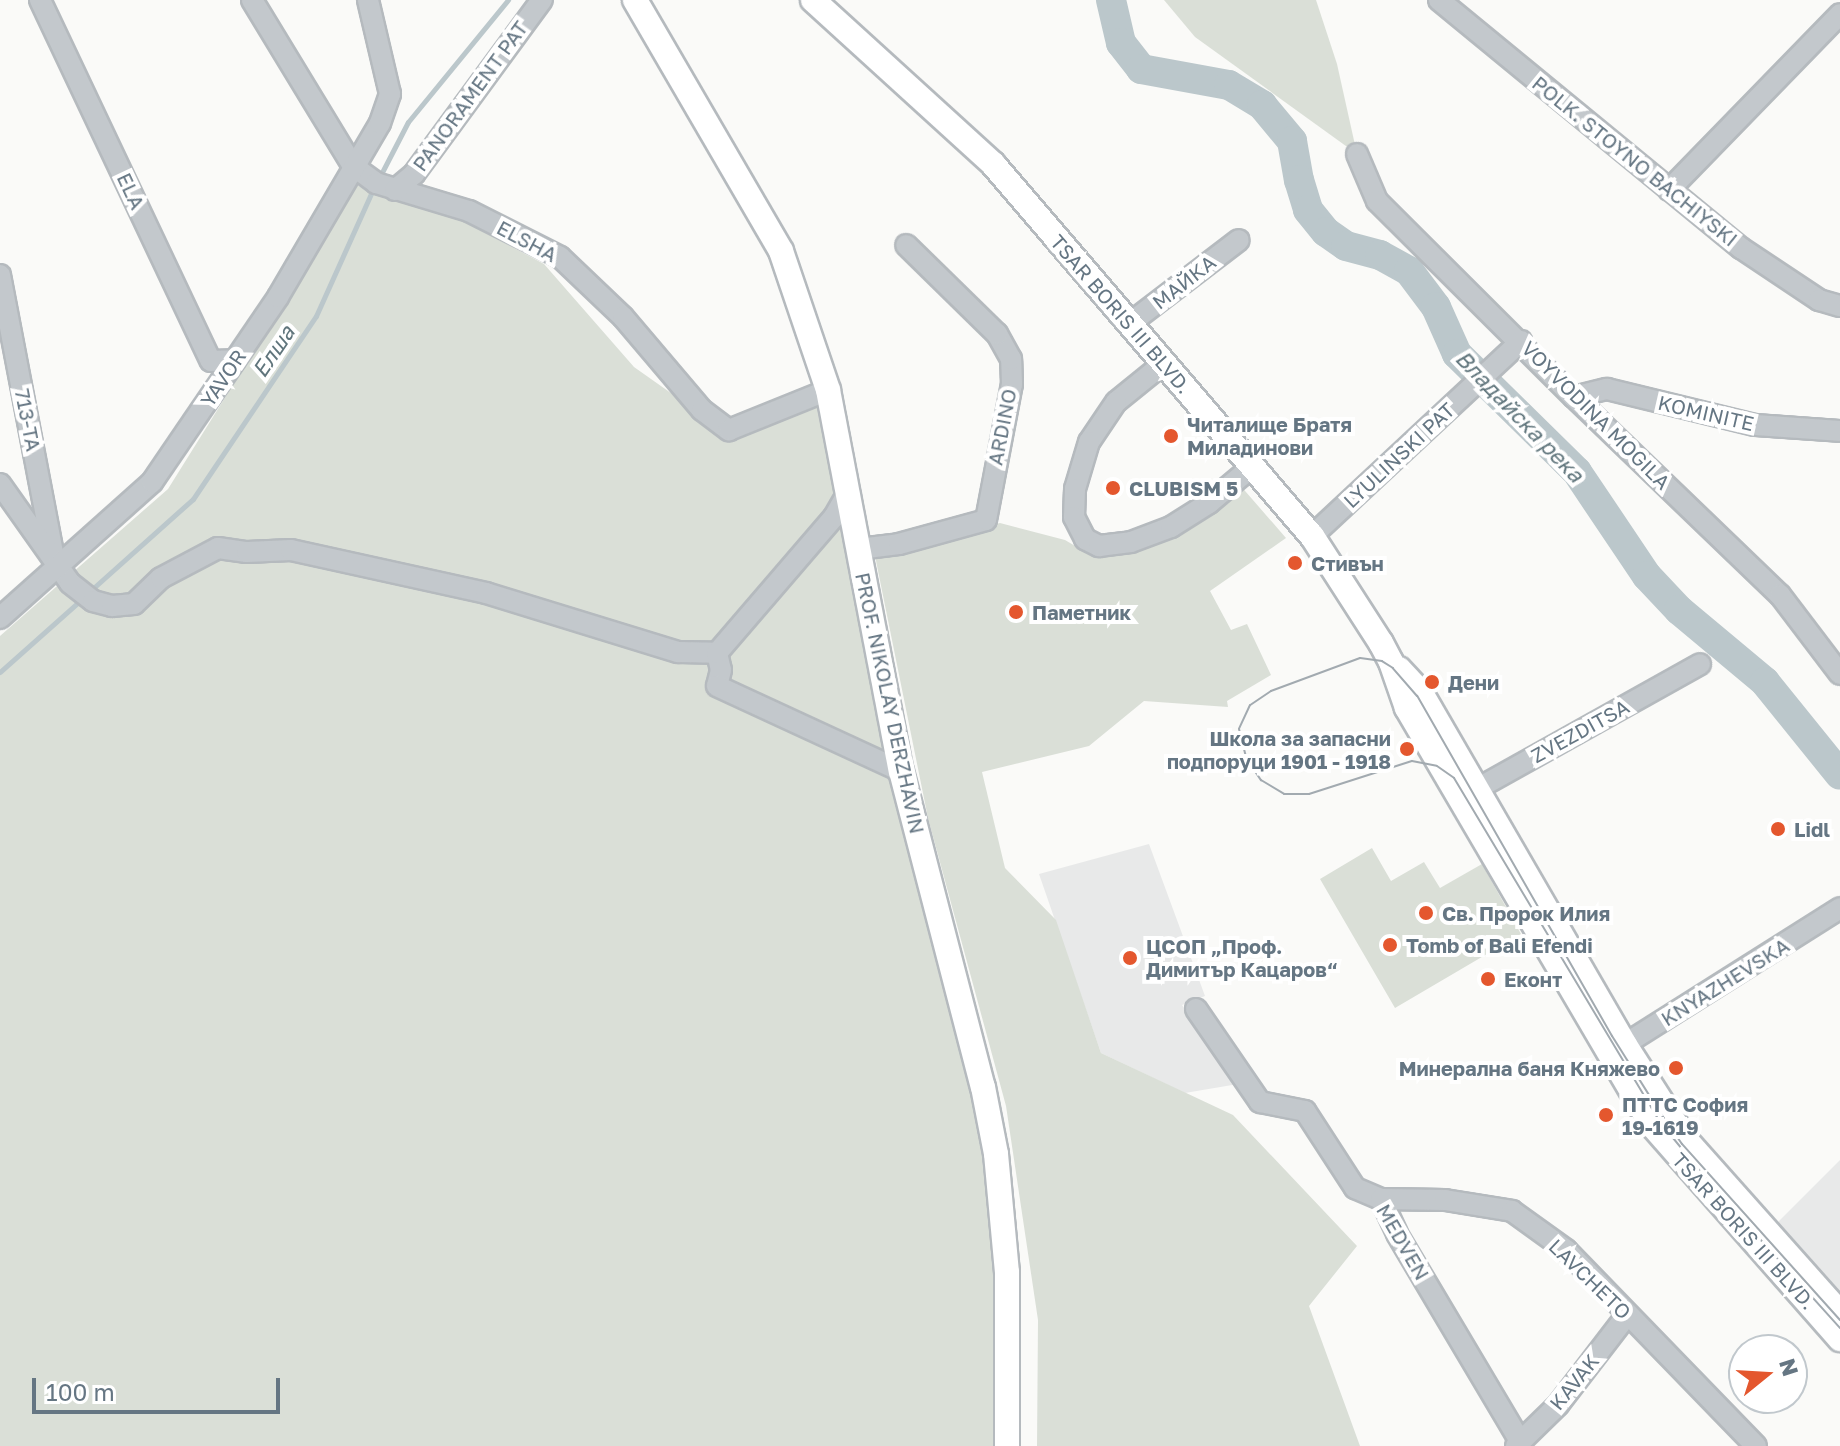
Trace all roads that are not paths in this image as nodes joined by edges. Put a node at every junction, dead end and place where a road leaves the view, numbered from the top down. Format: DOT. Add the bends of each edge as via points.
graph roads {
  1 [pos="40,0"];
  2 [pos="252,0"];
  3 [pos="368,0"];
  4 [pos="542,0"];
  5 [pos="635,0"];
  6 [pos="813,0"];
  7 [pos="1439,0"];
  8 [pos="1840,14"];
  9 [pos="1357,154"];
  10 [pos="353,166"];
  11 [pos="395,190"];
  12 [pos="1669,190"];
  13 [pos="1239,240"];
  14 [pos="906,245"];
  15 [pos="0,275"];
  16 [pos="1840,306"];
  17 [pos="1129,324"];
  18 [pos="1515,346"];
  19 [pos="235,360"];
  20 [pos="1163,364"];
  21 [pos="828,390"];
  22 [pos="1574,397"];
  23 [pos="1840,431"];
  24 [pos="1253,466"];
  25 [pos="0,484"];
  26 [pos="848,493"];
  27 [pos="1312,536"];
  28 [pos="859,549"];
  29 [pos="56,565"];
  30 [pos="0,618"];
  31 [pos="1831,647"];
  32 [pos="717,653"];
  33 [pos="1700,664"];
  34 [pos="1840,674"];
  35 [pos="901,771"];
  36 [pos="1468,794"];
  37 [pos="1840,908"];
  38 [pos="1196,1009"];
  39 [pos="1616,1050"];
  40 [pos="1381,1199"];
  41 [pos="1840,1313"];
  42 [pos="1627,1315"];
  43 [pos="1840,1339"];
  44 [pos="1518,1444"];
  45 [pos="1007,1446"];
  46 [pos="1756,1446"];
  1 -- 19 [label="street, ELA" via="211,361"];
  2 -- 10 [label="street, ELSHA"];
  3 -- 10 [label="street, YAVOR" via="390,94 380,123"];
  4 -- 11 [label="street, PANORAMENT PAT" via="414,174"];
  5 -- 21 [label="main road, PROF. NIKOLAY DERZHAVIN" via="776,240"];
  6 -- 17 [label="main road, TSAR BORIS III BLVD." via="993,164"];
  7 -- 12 [label="street, POLK. STOYNO BACHIYSKI"];
  8 -- 12 [label="street"];
  9 -- 18 [label="street, VOYVODINA MOGILA" via="1377,201"];
  10 -- 11 [label="street, ELSHA"];
  10 -- 19 [label="street, YAVOR"];
  11 -- 21 [label="street, ELSHA" via="469,211 560,257 623,317 702,410 729,430"];
  12 -- 16 [label="street, POLK. STOYNO BACHIYSKI" via="1741,248 1819,300"];
  13 -- 17 [label="street, МАЙКА"];
  14 -- 28 [label="street, ARDINO" via="997,334 1011,359 1012,384 986,520 915,541"];
  15 -- 29 [label="street, 713-ТА"];
  17 -- 20 [label="main road, TSAR BORIS III BLVD."];
  18 -- 22 [label="street, VOYVODINA MOGILA"];
  18 -- 27 [label="street, LYULINSKI PAT"];
  19 -- 29 [label="street, YAVOR" via="152,482"];
  20 -- 24 [label="main road, TSAR BORIS III BLVD."];
  20 -- 24 [label="street" via="1116,402 1089,442 1074,503 1074,517 1085,539 1099,546 1131,542 1171,527"];
  21 -- 26 [label="main road, PROF. NIKOLAY DERZHAVIN"];
  22 -- 23 [label="street, KOMINITE" via="1607,389 1755,425"];
  22 -- 31 [label="street, VOYVODINA MOGILA"];
  24 -- 27 [label="main road, TSAR BORIS III BLVD."];
  25 -- 29 [label="street"];
  26 -- 28 [label="main road, PROF. NIKOLAY DERZHAVIN"];
  26 -- 32 [label="street" via="834,517"];
  27 -- 36 [label="main road, TSAR BORIS III BLVD." via="1391,662 1407,708"];
  28 -- 35 [label="main road, PROF. NIKOLAY DERZHAVIN"];
  29 -- 30 [label="street, YAVOR"];
  29 -- 32 [label="street" via="93,601 112,606 134,604 161,578 218,548 291,550 486,593 678,652"];
  31 -- 34 [label="street, VOYVODINA MOGILA"];
  32 -- 35 [label="street" via="717,686"];
  33 -- 36 [label="street, ZVEZDITSA"];
  35 -- 45 [label="main road, PROF. NIKOLAY DERZHAVIN" via="996,1154 1007,1272"];
  36 -- 39 [label="main road, TSAR BORIS III BLVD."];
  37 -- 39 [label="street, KNYAZHEVSKA"];
  38 -- 40 [label="street, MEDVEN" via="1260,1102 1305,1111 1355,1188"];
  39 -- 41 [label="main road, TSAR BORIS III BLVD." via="1685,1139"];
  39 -- 43 [label="main road, TSAR BORIS III BLVD." via="1675,1155"];
  40 -- 42 [label="street, LAVCHETO" via="1445,1200 1512,1211 1566,1250"];
  40 -- 44 [label="street, MEDVEN"];
  42 -- 44 [label="street, KAVAK" via="1558,1405"];
  42 -- 46 [label="street, LAVCHETO"];
}
